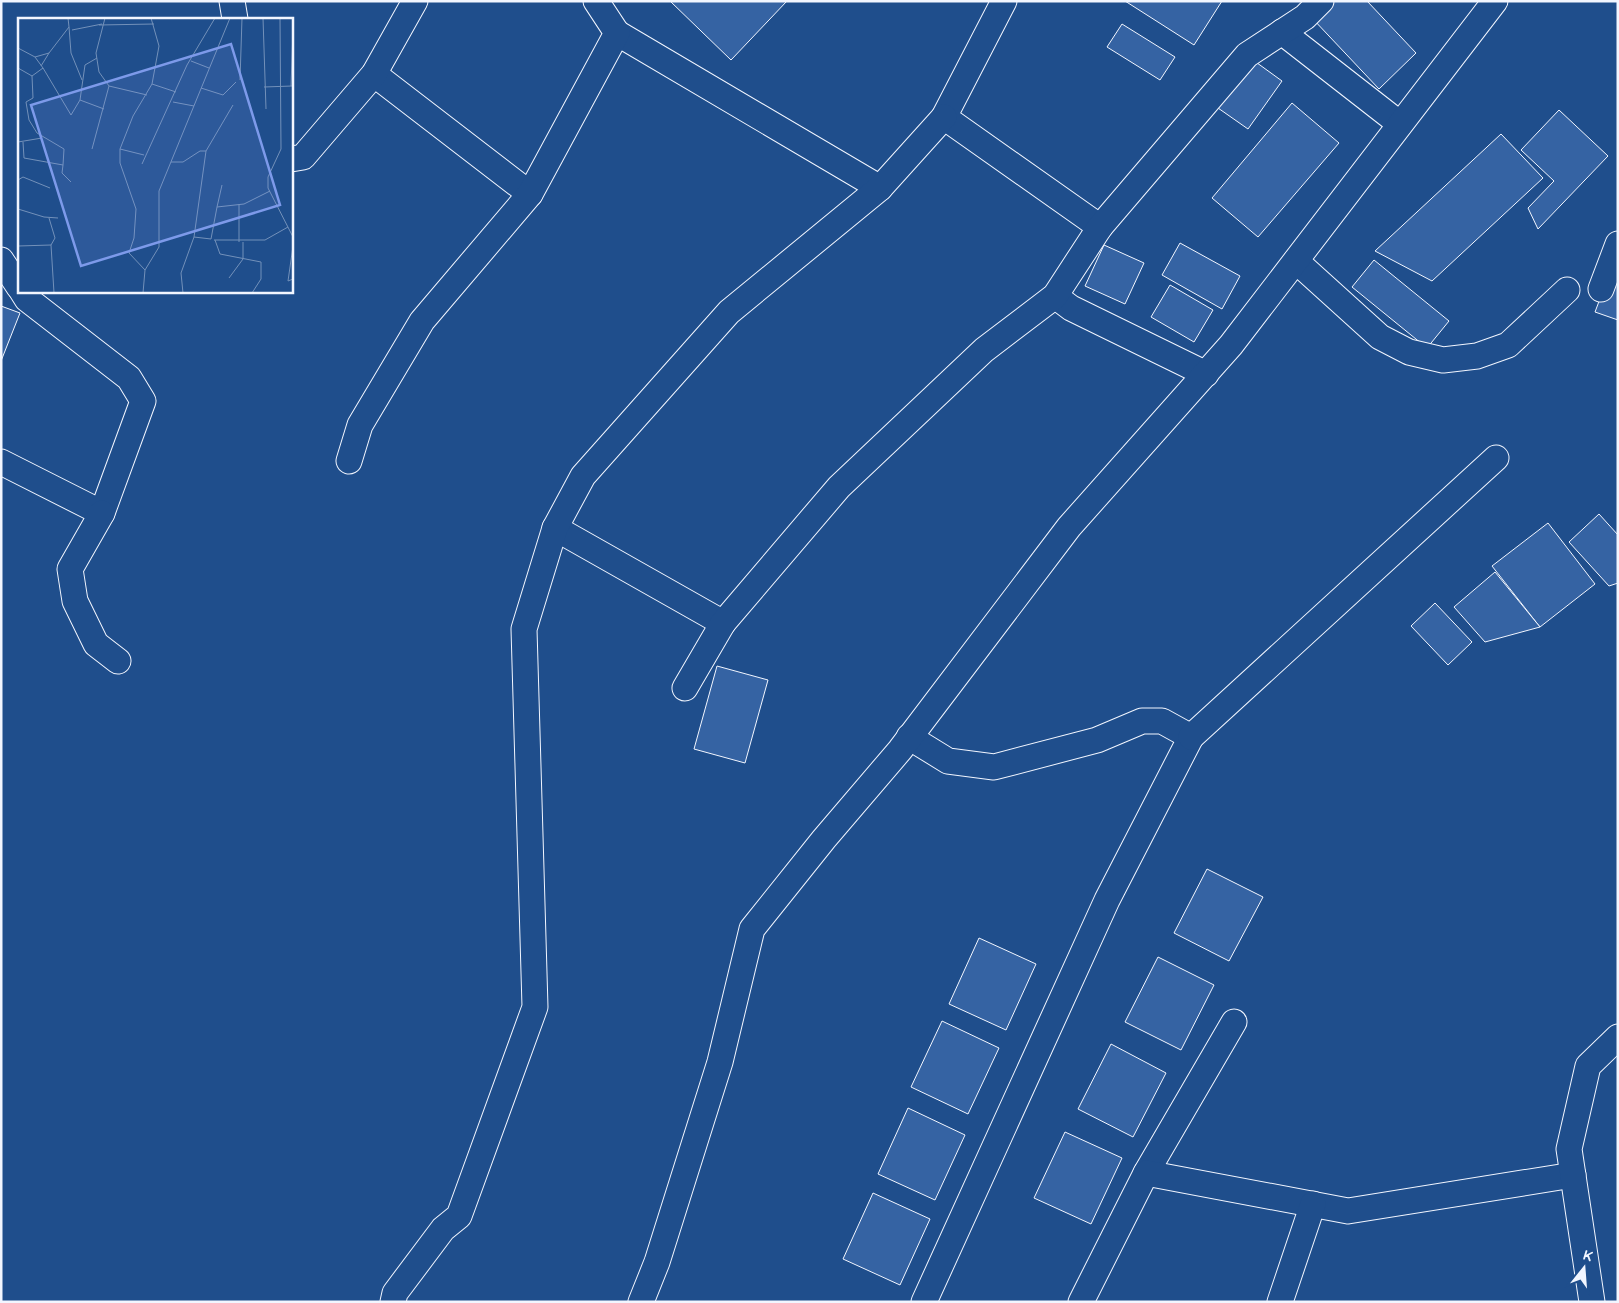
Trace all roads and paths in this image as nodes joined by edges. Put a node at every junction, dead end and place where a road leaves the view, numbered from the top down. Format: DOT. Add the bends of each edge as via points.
graph roads {
  1 [pos="232,1"];
  2 [pos="415,1"];
  3 [pos="596,1"];
  4 [pos="1004,1"];
  5 [pos="1321,1"];
  6 [pos="1495,1"];
  7 [pos="235,18"];
  8 [pos="1282,32"];
  9 [pos="617,34"];
  10 [pos="374,74"];
  11 [pos="944,118"];
  12 [pos="1400,124"];
  13 [pos="292,159"];
  14 [pos="880,188"];
  15 [pos="530,194"];
  16 [pos="1100,227"];
  17 [pos="1618,244"];
  18 [pos="1296,261"];
  19 [pos="1601,289"];
  20 [pos="1567,290"];
  21 [pos="23,292"];
  22 [pos="1055,296"];
  23 [pos="1206,374"];
  24 [pos="1496,458"];
  25 [pos="1,462"];
  26 [pos="349,462"];
  27 [pos="102,513"];
  28 [pos="555,528"];
  29 [pos="723,623"];
  30 [pos="118,661"];
  31 [pos="685,688"];
  32 [pos="909,737"];
  33 [pos="1191,737"];
  34 [pos="1234,1022"];
  35 [pos="1618,1038"];
  36 [pos="1146,1173"];
  37 [pos="1573,1175"];
  38 [pos="1313,1204"];
  39 [pos="393,1302"];
  40 [pos="641,1302"];
  41 [pos="924,1302"];
  42 [pos="1081,1302"];
  43 [pos="1280,1302"];
  44 [pos="1592,1302"];
  1 -- 7 [label="street"];
  2 -- 10 [label="street"];
  3 -- 9 [label="street"];
  4 -- 11 [label="street"];
  5 -- 8 [label="street" via="1305,17"];
  6 -- 12 [label="street"];
  8 -- 12 [label="street"];
  8 -- 16 [label="street" via="1247,55"];
  9 -- 14 [label="street"];
  9 -- 15 [label="street"];
  10 -- 13 [label="street" via="303,157"];
  10 -- 15 [label="street"];
  11 -- 14 [label="street"];
  11 -- 16 [label="street"];
  12 -- 18 [label="street"];
  14 -- 28 [label="street" via="729,312 583,476"];
  15 -- 26 [label="street" via="422,321 360,425"];
  16 -- 22 [label="street"];
  17 -- 19 [label="street"];
  18 -- 20 [label="street" via="1380,337 1409,352 1443,360 1477,356 1508,345"];
  18 -- 23 [label="street"];
  21 -- 27 [label="street" via="27,299 129,378 143,401"];
  22 -- 23 [label="street" via="1071,308"];
  22 -- 29 [label="street" via="984,350 839,487"];
  23 -- 32 [label="street" via="1069,527"];
  24 -- 33 [label="street"];
  25 -- 27 [label="street"];
  27 -- 30 [label="street" via="70,569 75,601 96,644"];
  28 -- 29 [label="street"];
  28 -- 39 [label="street" via="524,629 535,1008 459,1216 443,1229 395,1293"];
  29 -- 31 [label="street"];
  32 -- 33 [label="street" via="948,761 994,767 1097,740 1142,721 1162,722"];
  32 -- 40 [label="street" via="752,929 720,1062 657,1262"];
  33 -- 41 [label="street" via="1107,900"];
  34 -- 36 [label="street"];
  35 -- 37 [label="street" via="1588,1066 1569,1149"];
  36 -- 38 [label="street"];
  36 -- 42 [label="street"];
  37 -- 38 [label="street" via="1348,1211"];
  37 -- 44 [label="street"];
  38 -- 43 [label="street"];
}
